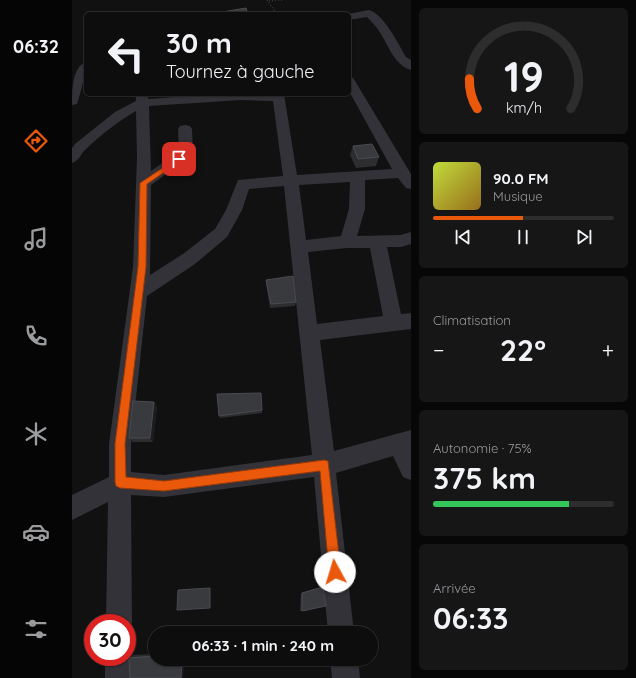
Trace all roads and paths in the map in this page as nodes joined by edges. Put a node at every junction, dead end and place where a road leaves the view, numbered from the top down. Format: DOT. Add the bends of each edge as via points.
graph roads {
  1 [pos="283,0"];
  2 [pos="268,1"];
  3 [pos="276,12"];
  4 [pos="351,17"];
  5 [pos="411,66"];
  6 [pos="84,67"];
  7 [pos="351,84"];
  8 [pos="241,96"];
  9 [pos="278,96"];
  10 [pos="142,99"];
  11 [pos="72,101"];
  12 [pos="185,129"];
  13 [pos="72,158"];
  14 [pos="358,177"];
  15 [pos="406,179"];
  16 [pos="291,182"];
  17 [pos="144,183"];
  18 [pos="411,238"];
  19 [pos="376,241"];
  20 [pos="347,242"];
  21 [pos="299,247"];
  22 [pos="139,292"];
  23 [pos="402,322"];
  24 [pos="310,333"];
  25 [pos="404,442"];
  26 [pos="324,465"];
  27 [pos="411,469"];
  28 [pos="120,482"];
  29 [pos="72,508"];
  30 [pos="120,614"];
  31 [pos="340,626"];
  32 [pos="119,666"];
  33 [pos="345,666"];
  34 [pos="119,678"];
  35 [pos="346,678"];
  1 -- 2 [label="path"];
  2 -- 3 [label="path"];
  4 -- 5 [label="street" via="369,13 383,28 402,60"];
  6 -- 11 [label="street" via="77,71 74,78"];
  7 -- 15 [label="street"];
  8 -- 10 [label="street"];
  9 -- 16 [label="street"];
  10 -- 13 [label="street" via="80,147"];
  10 -- 17 [label="street"];
  12 -- 17 [label="street" via="186,154"];
  14 -- 15 [label="street"];
  14 -- 16 [label="street"];
  14 -- 20 [label="street" via="357,209"];
  16 -- 21 [label="street"];
  16 -- 22 [label="street" via="243,184 234,210 221,233 189,259"];
  17 -- 22 [label="street"];
  18 -- 19 [label="street" via="401,241"];
  19 -- 20 [label="street"];
  19 -- 23 [label="street"];
  20 -- 21 [label="street"];
  21 -- 24 [label="street"];
  22 -- 28 [label="street" via="120,444"];
  23 -- 24 [label="street"];
  24 -- 26 [label="street"];
  25 -- 26 [label="street"];
  25 -- 27 [label="street"];
  26 -- 28 [label="street" via="164,486"];
  26 -- 31 [label="street"];
  28 -- 29 [label="street"];
  28 -- 30 [label="street"];
  32 -- 34 [label="street"];
  33 -- 35 [label="street"];
}
